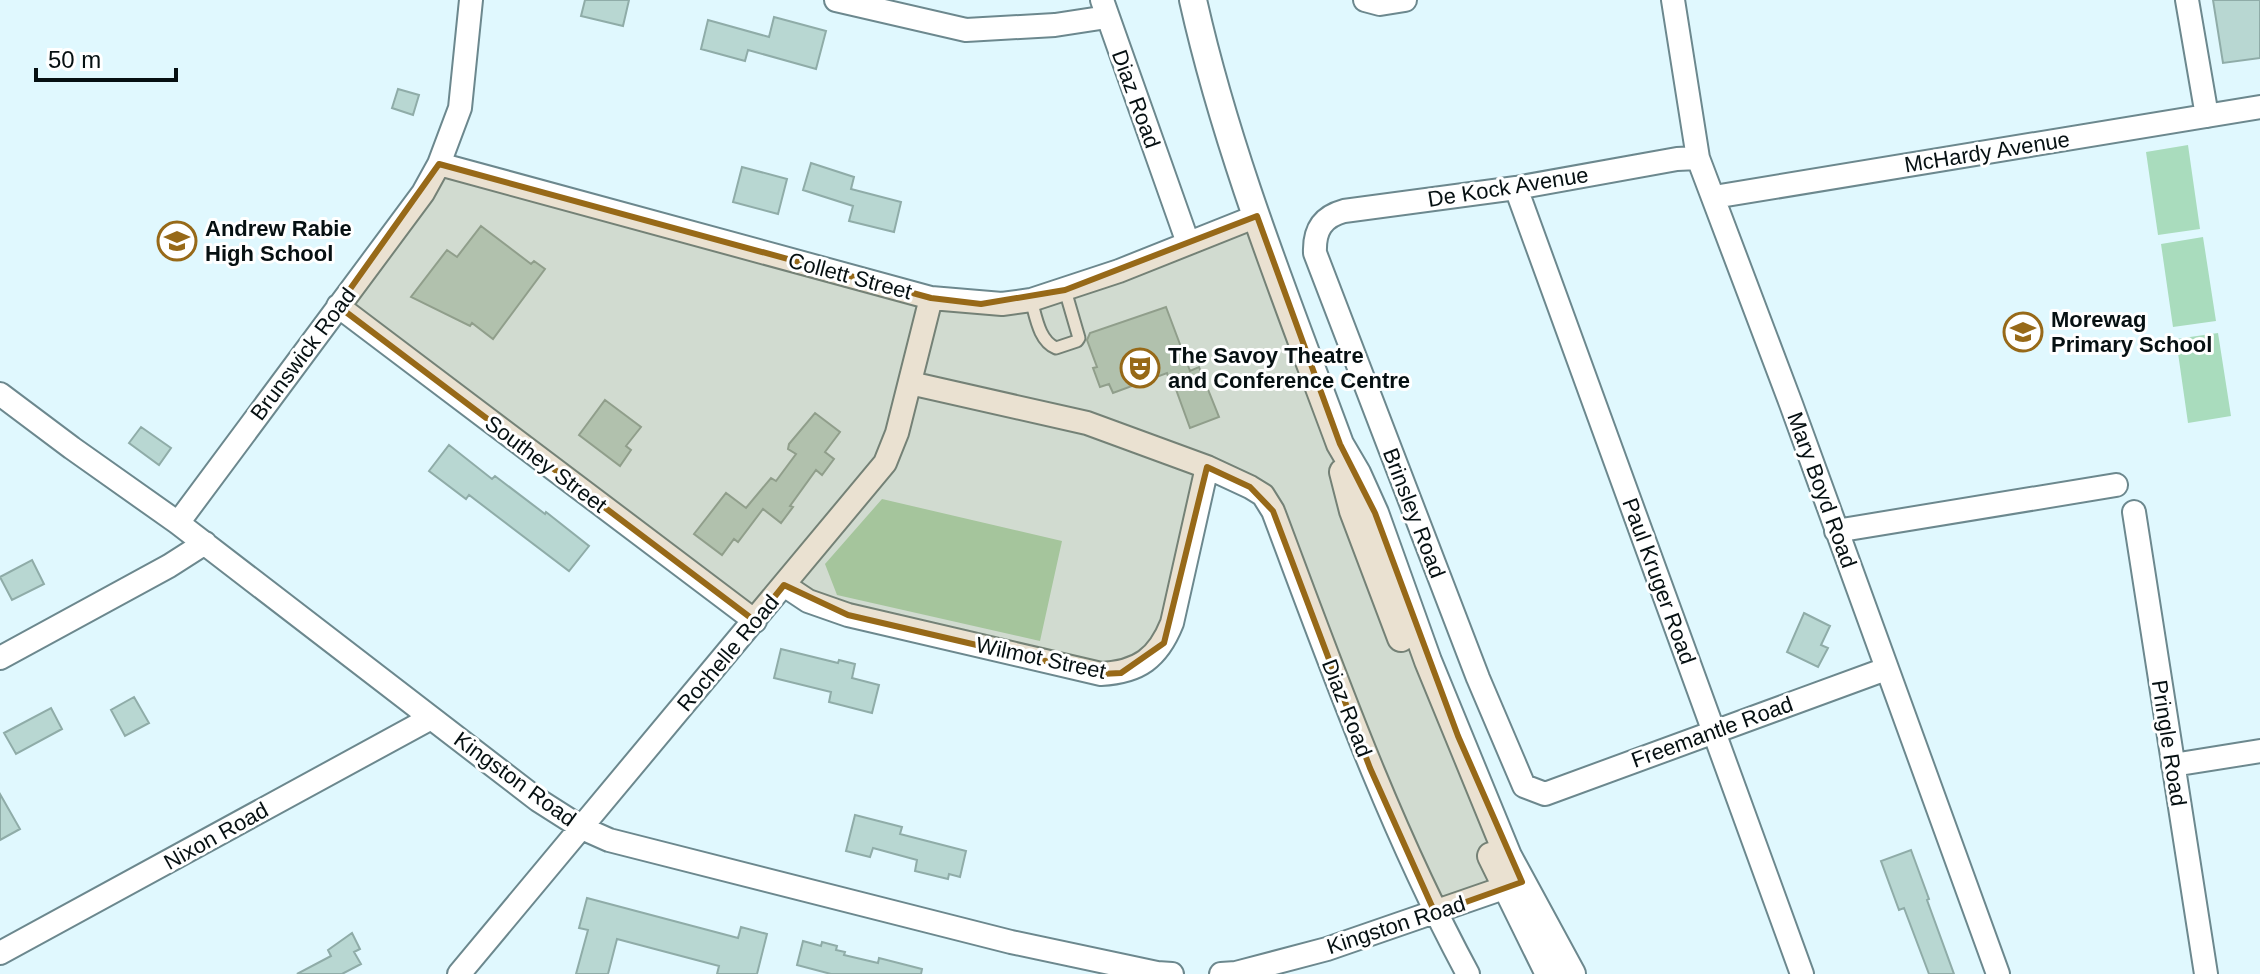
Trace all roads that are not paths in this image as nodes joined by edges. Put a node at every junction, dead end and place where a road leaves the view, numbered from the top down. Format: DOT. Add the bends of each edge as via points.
graph roads {
  1 [pos="471,0"];
  2 [pos="836,0"];
  3 [pos="1193,0"];
  4 [pos="1365,0"];
  5 [pos="1405,0"];
  6 [pos="1673,0"];
  7 [pos="2187,0"];
  8 [pos="873,5"];
  9 [pos="1105,9"];
  10 [pos="2260,107"];
  11 [pos="2207,116"];
  12 [pos="1698,158"];
  13 [pos="439,164"];
  14 [pos="1516,188"];
  15 [pos="1714,197"];
  16 [pos="1257,216"];
  17 [pos="1321,223"];
  18 [pos="1188,243"];
  19 [pos="1065,290"];
  20 [pos="931,298"];
  21 [pos="1031,300"];
  22 [pos="338,306"];
  23 [pos="910,383"];
  24 [pos="0,394"];
  25 [pos="1207,467"];
  26 [pos="2116,485"];
  27 [pos="2134,512"];
  28 [pos="178,523"];
  29 [pos="1836,531"];
  30 [pos="205,543"];
  31 [pos="784,585"];
  32 [pos="755,621"];
  33 [pos="0,658"];
  34 [pos="1886,669"];
  35 [pos="431,718"];
  36 [pos="1713,731"];
  37 [pos="2260,751"];
  38 [pos="2173,765"];
  39 [pos="1537,792"];
  40 [pos="582,828"];
  41 [pos="1513,885"];
  42 [pos="1435,913"];
  43 [pos="0,953"];
  44 [pos="459,974"];
  45 [pos="1157,974"];
  46 [pos="1172,974"];
  47 [pos="1221,974"];
  48 [pos="1468,974"];
  49 [pos="1549,974"];
  50 [pos="1572,974"];
  51 [pos="1802,974"];
  52 [pos="1998,974"];
  53 [pos="2206,974"];
  1 -- 13 [label="street, Brunswick Road" via="460,108"];
  2 -- 8 [label="street"];
  3 -- 16 [label="street"];
  4 -- 5 [label="street"];
  6 -- 12 [label="street, Mary Boyd Road"];
  7 -- 11 [label="street"];
  8 -- 9 [label="street" via="966,30 1055,25"];
  9 -- 18 [label="street, Diaz Road"];
  10 -- 11 [label="street, McHardy Avenue"];
  11 -- 15 [label="street, McHardy Avenue"];
  12 -- 14 [label="street, De Kock Avenue"];
  12 -- 15 [label="street, Mary Boyd Road"];
  13 -- 20 [label="street, Collett Street"];
  13 -- 22 [label="street, Brunswick Road"];
  14 -- 17 [label="street, De Kock Avenue" via="1344,211"];
  14 -- 36 [label="street, Paul Kruger Road"];
  15 -- 29 [label="street, Mary Boyd Road"];
  16 -- 18 [label="street, Collett Street"];
  16 -- 41 [label="street" via="1340,444 1353,511 1442,745"];
  17 -- 39 [label="street, Brinsley Road" via="1315,253 1515,770 1524,786"];
  18 -- 19 [label="street, Collett Street"];
  19 -- 21 [label="street, Collett Street"];
  19 -- 21 [label="lane" via="1079,338 1056,348 1043,338"];
  20 -- 21 [label="street, Collett Street" via="1002,304"];
  20 -- 23 [label="street, Rochelle Road"];
  22 -- 28 [label="street, Brunswick Road"];
  22 -- 32 [label="street, Southey Street"];
  23 -- 25 [label="street" via="1087,423"];
  23 -- 31 [label="street, Rochelle Road" via="885,463"];
  24 -- 28 [label="street, Kingston Road"];
  25 -- 31 [label="street, Wilmot Street" via="1164,643 1152,657 1121,673 1101,674 848,615 808,601"];
  25 -- 42 [label="street, Diaz Road" via="1257,490 1269,502 1370,768"];
  26 -- 29 [label="street"];
  27 -- 38 [label="street, Pringle Road"];
  28 -- 30 [label="street, Kingston Road"];
  29 -- 34 [label="street, Mary Boyd Road"];
  30 -- 33 [label="street"];
  30 -- 35 [label="street, Kingston Road"];
  31 -- 32 [label="street, Rochelle Road"];
  32 -- 40 [label="street, Rochelle Road"];
  34 -- 36 [label="street, Freemantle Road"];
  34 -- 52 [label="street, Mary Boyd Road"];
  35 -- 40 [label="street, Kingston Road"];
  35 -- 43 [label="street, Nixon Road"];
  36 -- 39 [label="street, Freemantle Road" via="1545,794"];
  36 -- 51 [label="street, Paul Kruger Road"];
  37 -- 38 [label="street"];
  38 -- 53 [label="street, Pringle Road"];
  40 -- 44 [label="street, Rochelle Road"];
  40 -- 45 [label="street, Kingston Road" via="609,840"];
  41 -- 42 [label="street, Kingston Road"];
  41 -- 49 [label="street"];
  41 -- 50 [label="street"];
  42 -- 47 [label="street, Kingston Road" via="1327,949"];
  42 -- 48 [label="street, Diaz Road"];
  45 -- 46 [label="street, Kingston Road"];
}
